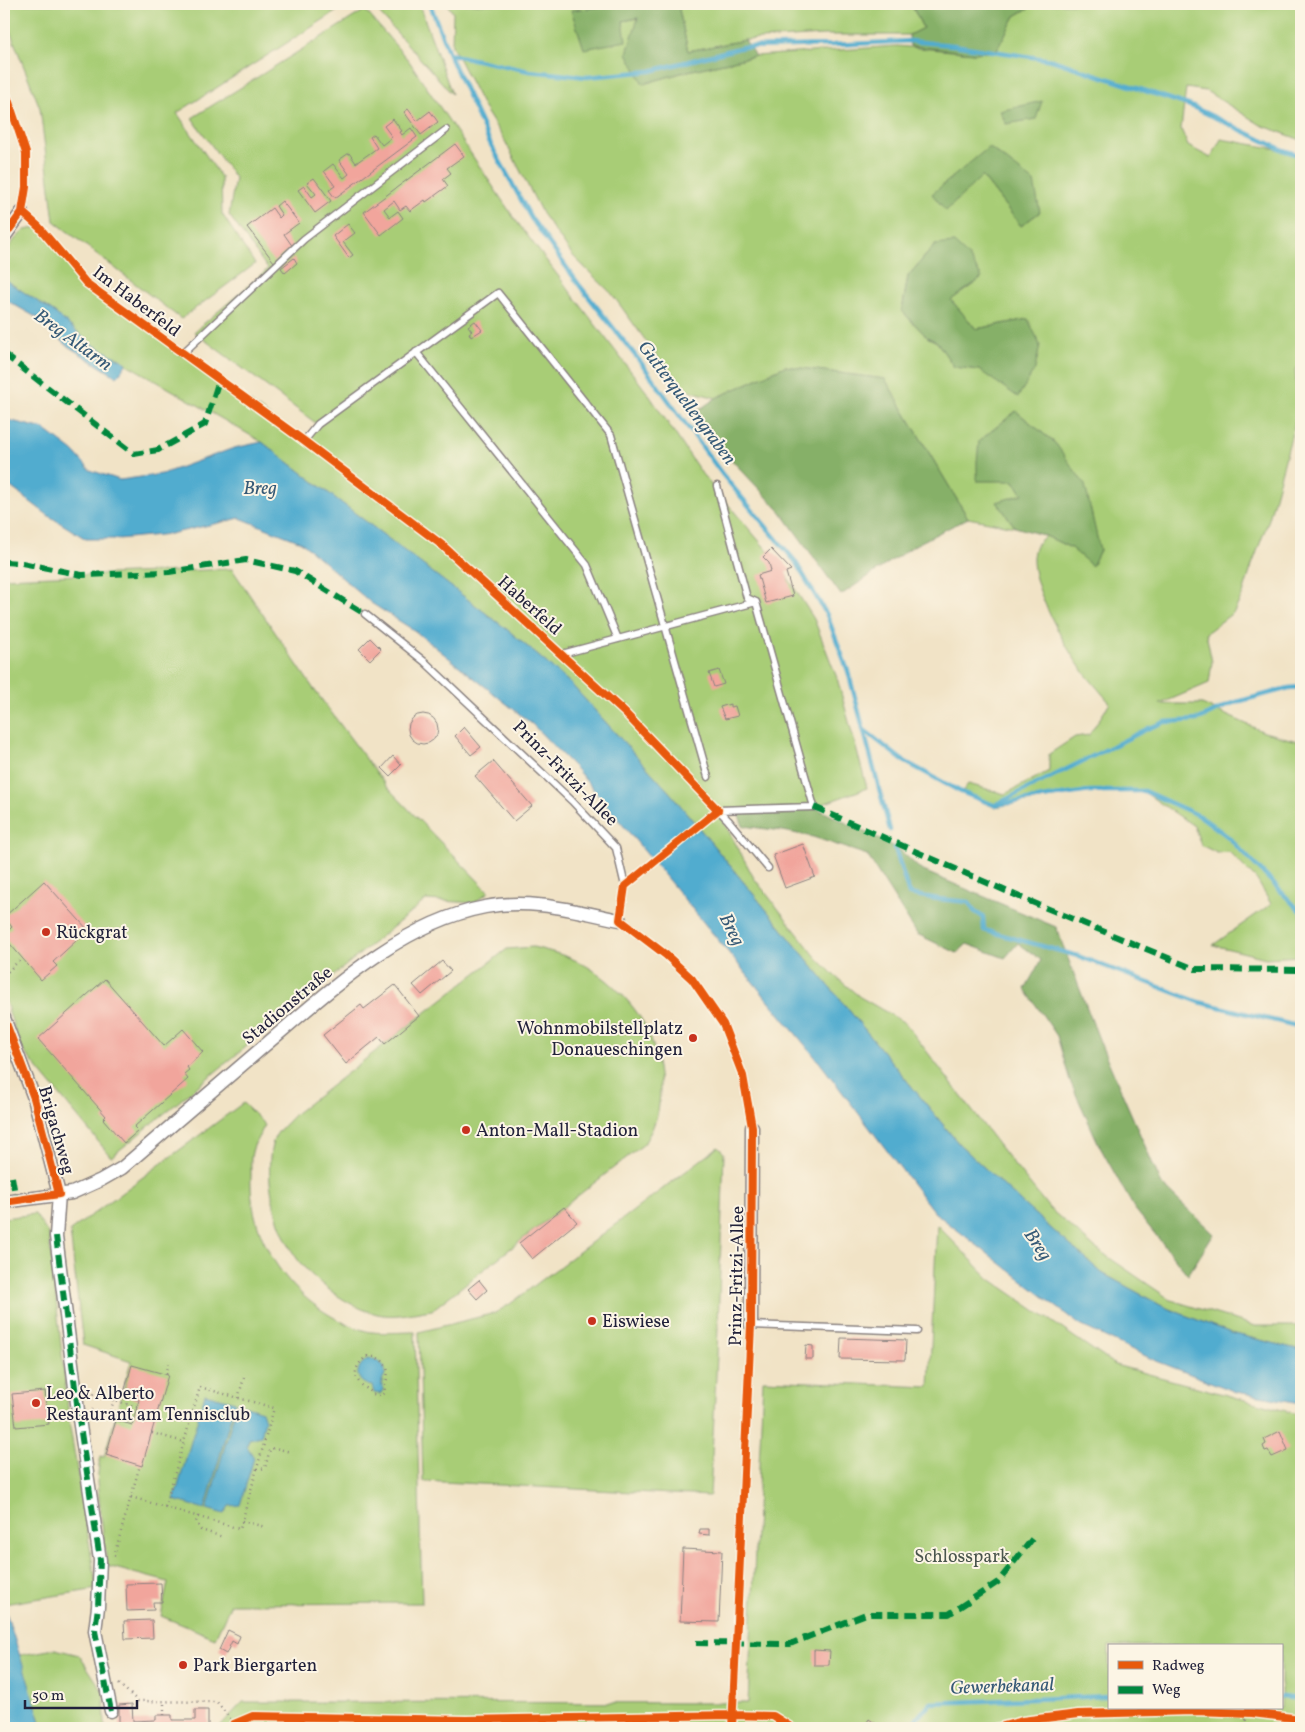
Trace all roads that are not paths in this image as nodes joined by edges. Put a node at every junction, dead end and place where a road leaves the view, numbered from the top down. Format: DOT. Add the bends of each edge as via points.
graph roads {
  1 [pos="4,87"];
  2 [pos="446,130"];
  3 [pos="22,212"];
  4 [pos="5,235"];
  5 [pos="416,352"];
  6 [pos="182,354"];
  7 [pos="304,442"];
  8 [pos="717,486"];
  9 [pos="756,602"];
  10 [pos="365,614"];
  11 [pos="665,626"];
  12 [pos="618,639"];
  13 [pos="562,654"];
  14 [pos="708,777"];
  15 [pos="718,810"];
  16 [pos="768,868"];
  17 [pos="620,920"];
  18 [pos="4,1018"];
  19 [pos="752,1128"];
  20 [pos="59,1194"];
  21 [pos="4,1202"];
  22 [pos="751,1325"];
  23 [pos="917,1331"];
  24 [pos="111,1711"];
  25 [pos="792,1728"];
  1 -- 3 [label="lane" via="26,154"];
  2 -- 6 [label="lane" via="304,239"];
  3 -- 4 [label="street"];
  3 -- 6 [label="lane, Im Haberfeld" via="39,227 86,284"];
  5 -- 7 [label="lane" via="318,424"];
  5 -- 11 [label="lane" via="498,293 611,435"];
  5 -- 12 [label="lane" via="587,565"];
  6 -- 7 [label="lane, Im Haberfeld"];
  7 -- 13 [label="lane, Haberfeld" via="442,545"];
  8 -- 9 [label="lane" via="747,598"];
  9 -- 11 [label="lane"];
  9 -- 15 [label="lane" via="814,806"];
  10 -- 17 [label="lane, Prinz-Fritzi-Allee" via="425,662 572,801 616,848 625,886"];
  11 -- 12 [label="lane"];
  11 -- 14 [label="lane"];
  12 -- 13 [label="lane"];
  13 -- 15 [label="lane, Haberfeld" via="625,713"];
  15 -- 16 [label="lane, Haberfeld"];
  17 -- 19 [label="lane, Prinz-Fritzi-Allee" via="692,979 723,1024 743,1076"];
  17 -- 20 [label="street, Stadionstraße" via="558,906 518,904 453,915 420,930 334,987 122,1168 72,1193"];
  18 -- 20 [label="street, Brigachweg" via="34,1098"];
  19 -- 22 [label="street, Prinz-Fritzi-Allee"];
  20 -- 21 [label="street, Stadionstraße"];
  20 -- 24 [label="street, Brigachweg" via="56,1236 100,1560 95,1631"];
  22 -- 23 [label="lane"];
  22 -- 25 [label="lane, Prinz-Fritzi-Allee" via="732,1715 773,1716"];
}
